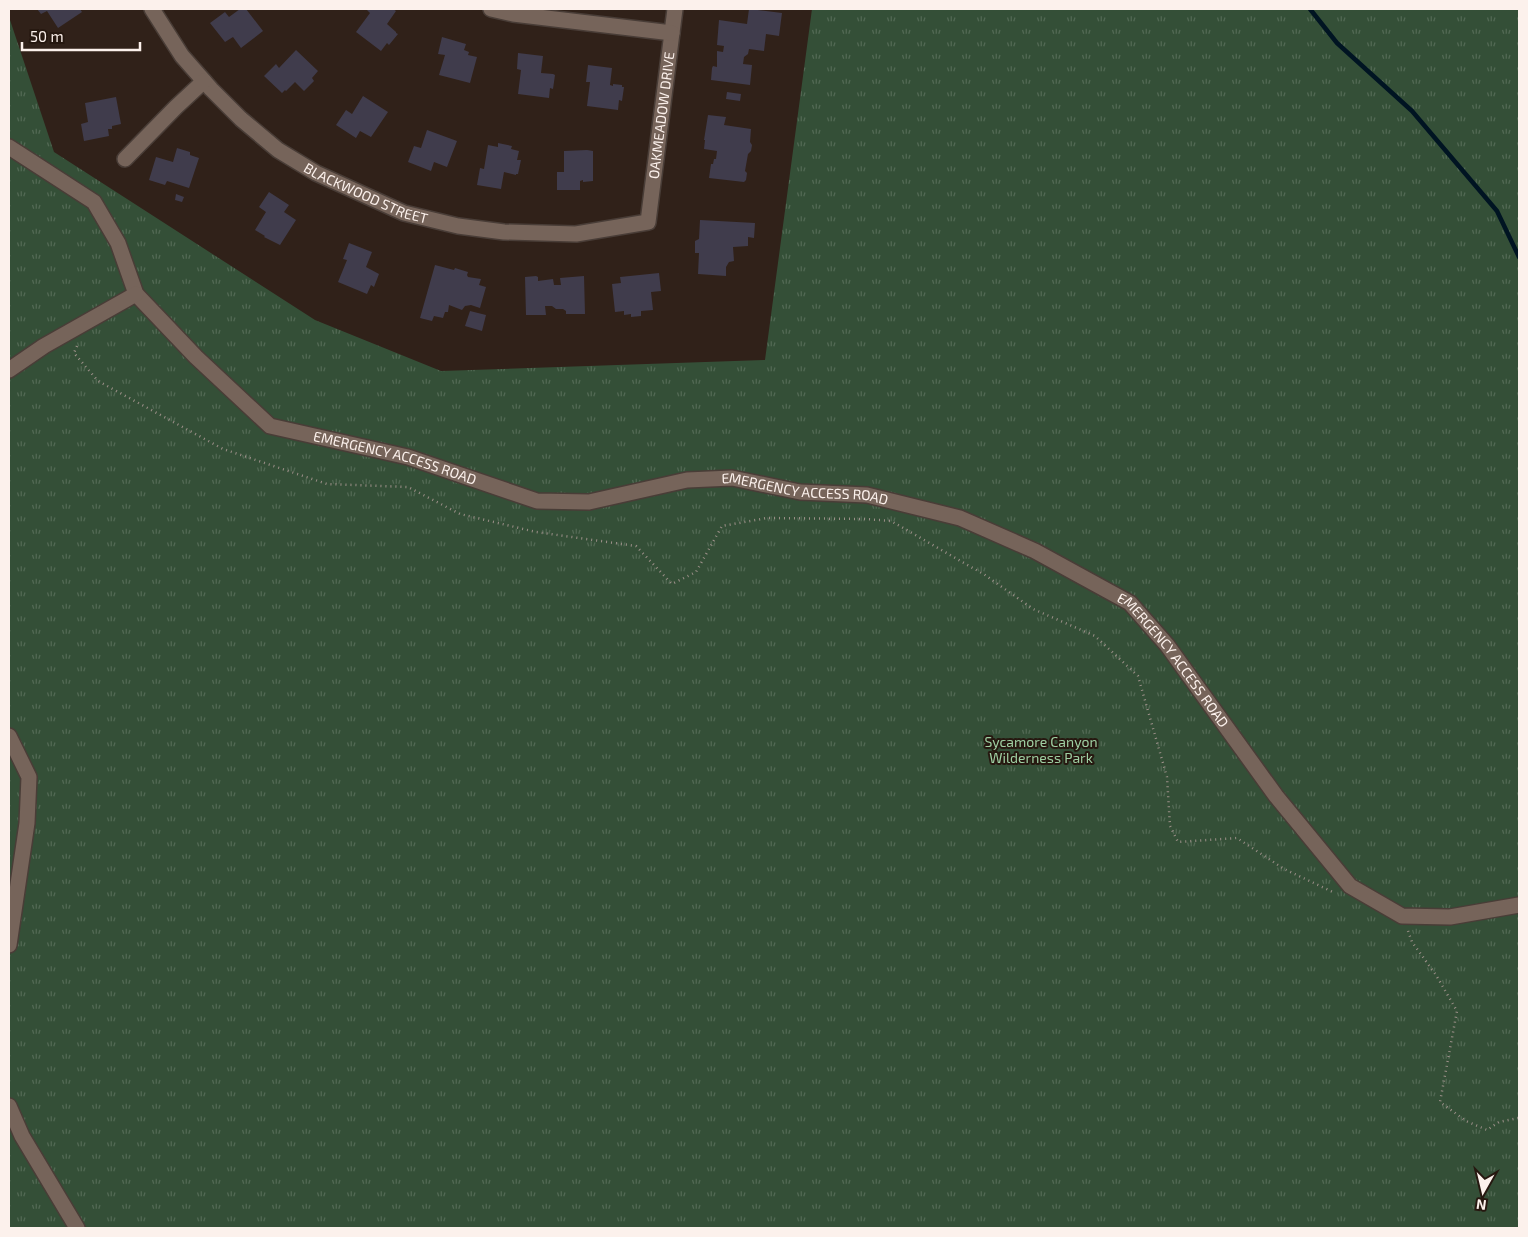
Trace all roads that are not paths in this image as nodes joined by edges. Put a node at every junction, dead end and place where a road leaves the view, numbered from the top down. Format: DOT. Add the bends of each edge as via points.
graph roads {
  1 [pos="152,9"];
  2 [pos="491,9"];
  3 [pos="675,9"];
  4 [pos="672,33"];
  5 [pos="204,81"];
  6 [pos="9,147"];
  7 [pos="125,159"];
  8 [pos="648,222"];
  9 [pos="136,294"];
  10 [pos="9,370"];
  11 [pos="9,736"];
  12 [pos="1519,905"];
  13 [pos="9,945"];
  14 [pos="9,1106"];
  15 [pos="77,1228"];
  1 -- 5 [label="street, BLACKWOOD STREET" via="182,56"];
  2 -- 4 [label="street"];
  3 -- 4 [label="street, OAKMEADOW DRIVE"];
  4 -- 8 [label="street, OAKMEADOW DRIVE"];
  5 -- 7 [label="street"];
  5 -- 8 [label="street, BLACKWOOD STREET" via="240,119 278,150 316,173 404,213 458,226 504,232 576,234"];
  6 -- 9 [label="street" via="94,202 118,243"];
  9 -- 10 [label="street" via="44,346"];
  9 -- 12 [label="street, EMERGENCY ACCESS ROAD" via="196,357 270,426 408,458 537,501 589,502 687,480 732,478 800,492 867,495 960,518 1035,551 1130,603 1167,645 1276,796 1350,886 1402,916 1450,917"];
  11 -- 13 [label="street" via="29,777 27,823"];
  14 -- 15 [label="street" via="22,1136"];
}
